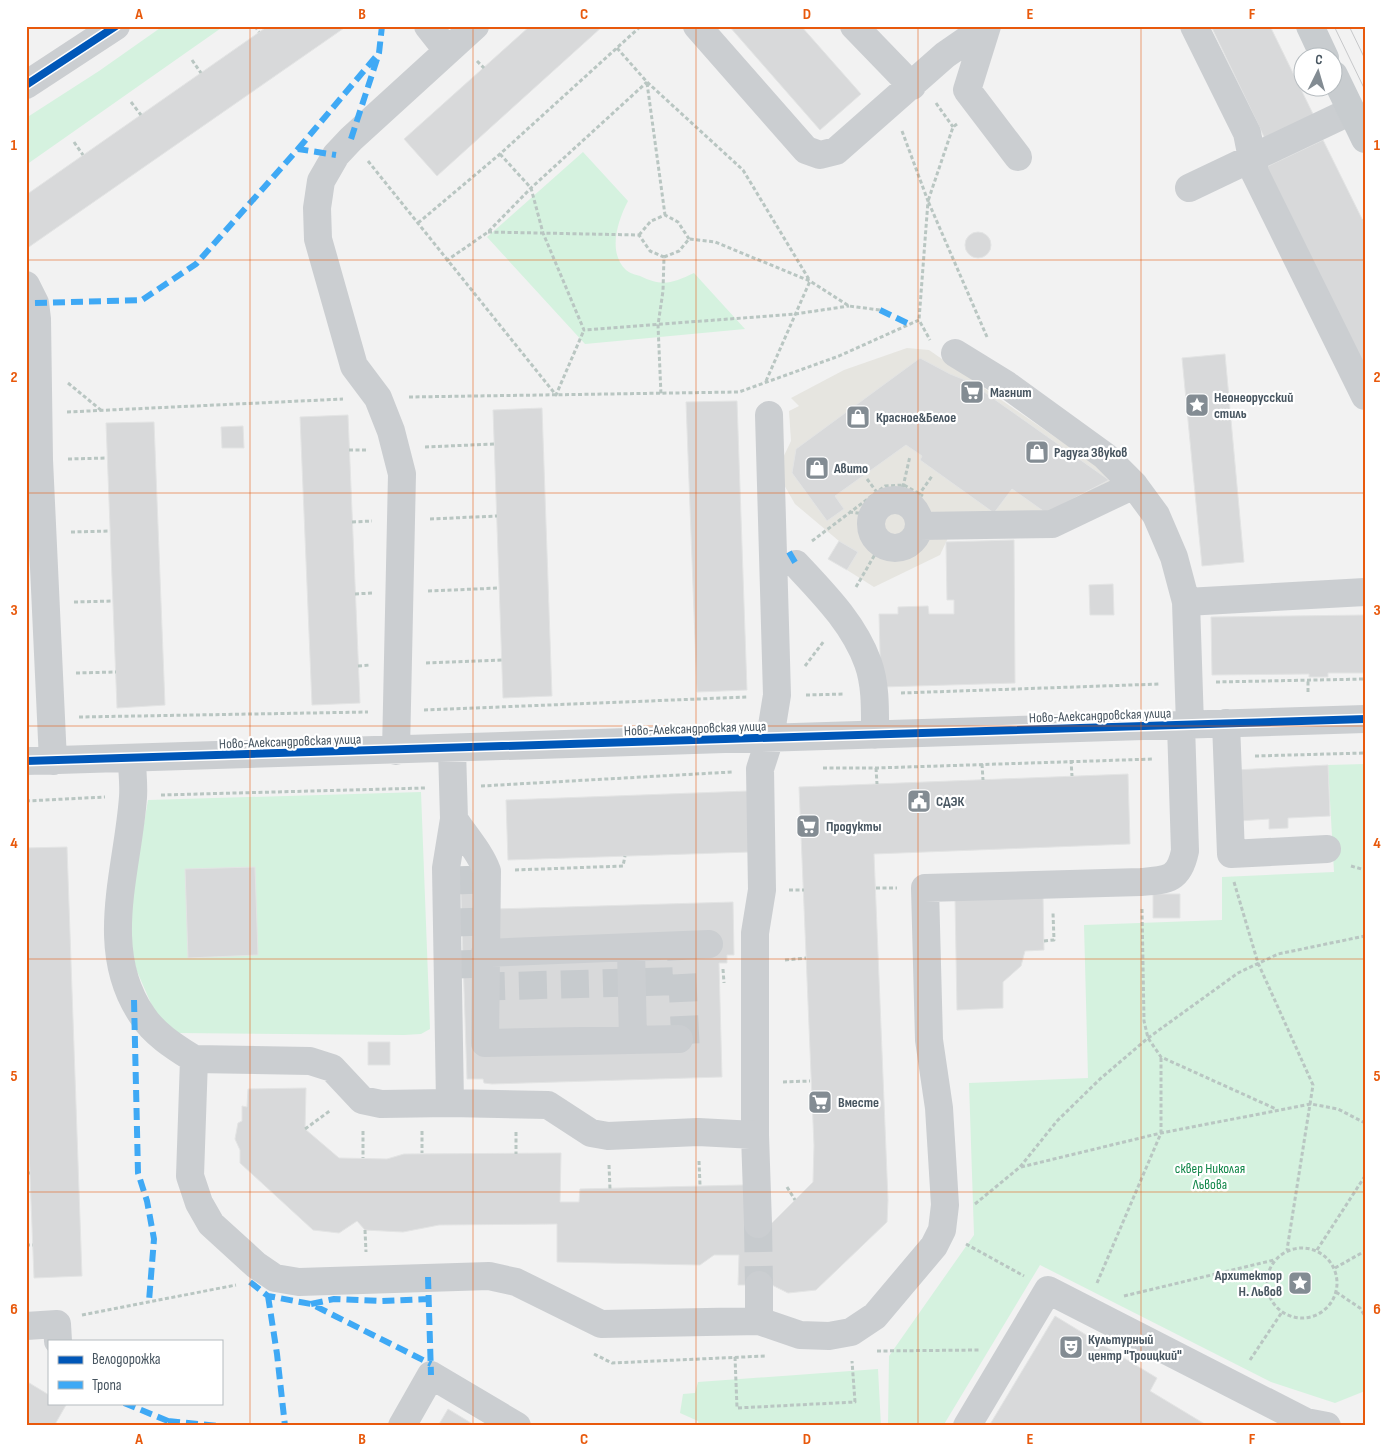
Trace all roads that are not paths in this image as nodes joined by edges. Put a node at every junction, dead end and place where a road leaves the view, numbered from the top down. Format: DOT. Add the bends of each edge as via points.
graph roads {
  1 [pos="116,26"];
  2 [pos="428,26"];
  3 [pos="476,26"];
  4 [pos="697,26"];
  5 [pos="854,26"];
  6 [pos="987,26"];
  7 [pos="1194,26"];
  8 [pos="1310,26"];
  9 [pos="1320,48"];
  10 [pos="447,50"];
  11 [pos="26,85"];
  12 [pos="912,86"];
  13 [pos="1344,96"];
  14 [pos="1351,111"];
  15 [pos="1365,139"];
  16 [pos="1018,157"];
  17 [pos="1252,159"];
  18 [pos="1189,188"];
  19 [pos="26,285"];
  20 [pos="955,353"];
  21 [pos="1365,396"];
  22 [pos="769,415"];
  23 [pos="1134,485"];
  24 [pos="889,510"];
  25 [pos="796,564"];
  26 [pos="1365,592"];
  27 [pos="1186,602"];
  28 [pos="1365,720"];
  29 [pos="1226,723"];
  30 [pos="1186,725"];
  31 [pos="875,735"];
  32 [pos="770,738"];
  33 [pos="452,749"];
  34 [pos="396,751"];
  35 [pos="132,759"];
  36 [pos="40,761"];
  37 [pos="454,819"];
  38 [pos="1328,849"];
  39 [pos="709,944"];
  40 [pos="631,949"];
  41 [pos="485,953"];
  42 [pos="679,1039"];
  43 [pos="633,1040"];
  44 [pos="194,1059"];
  45 [pos="450,1103"];
  46 [pos="755,1135"];
  47 [pos="758,1224"];
  48 [pos="759,1284"];
  49 [pos="759,1321"];
  50 [pos="26,1326"];
  51 [pos="57,1332"];
  52 [pos="402,1426"];
  53 [pos="517,1426"];
  54 [pos="966,1426"];
  55 [pos="1327,1426"];
  1 -- 11 [label="street"];
  2 -- 10 [label="street"];
  3 -- 10 [label="street"];
  4 -- 12 [label="street" via="806,150 820,155 836,151"];
  5 -- 12 [label="street"];
  6 -- 12 [label="street" via="945,55"];
  6 -- 16 [label="street" via="967,90"];
  7 -- 17 [label="street" via="1247,133"];
  8 -- 9 [label="main road"];
  10 -- 34 [label="street" via="336,155 321,182 317,208 318,239 354,366 378,398 402,474"];
  13 -- 14 [label="main road"];
  14 -- 15 [label="main road"];
  14 -- 17 [label="street"];
  17 -- 18 [label="street"];
  17 -- 21 [label="street" via="1255,173"];
  19 -- 36 [label="street" via="35,303 37,320 51,718"];
  20 -- 23 [label="street" via="1062,424 1105,456"];
  22 -- 32 [label="street" via="776,696"];
  23 -- 24 [label="street" via="1052,524"];
  23 -- 27 [label="street" via="1156,515 1174,557"];
  24 -- 24 [label="street" via="914,538 905,546 892,548 880,544 872,534"];
  25 -- 31 [label="street" via="843,615 868,662 875,694"];
  26 -- 27 [label="street"];
  27 -- 30 [label="street"];
  28 -- 29 [label="street, Ново-Александровская улица"];
  29 -- 30 [label="street, Ново-Александровская улица"];
  29 -- 38 [label="street" via="1231,854"];
  30 -- 31 [label="street, Ново-Александровская улица"];
  30 -- 49 [label="street" via="1185,851 1181,868 1172,876 1141,882 925,888 929,1040 939,1108 945,1205 942,1230 934,1246 875,1316 851,1332 829,1336 800,1335"];
  31 -- 32 [label="street, Ново-Александровская улица"];
  32 -- 33 [label="street, Ново-Александровская улица"];
  32 -- 46 [label="street" via="760,768 762,890 756,934"];
  33 -- 34 [label="street, Ново-Александровская улица"];
  33 -- 37 [label="street"];
  34 -- 35 [label="street, Ново-Александровская улица"];
  35 -- 36 [label="street, Ново-Александровская улица"];
  35 -- 44 [label="street" via="133,796 117,914 118,951 126,986 142,1016 167,1042"];
  37 -- 41 [label="street" via="475,860"];
  37 -- 45 [label="street" via="446,868"];
  39 -- 40 [label="street"];
  40 -- 41 [label="street"];
  40 -- 43 [label="street"];
  41 -- 43 [label="street" via="485,1043"];
  42 -- 43 [label="street"];
  44 -- 45 [label="street" via="310,1061 332,1068 362,1100 382,1104"];
  44 -- 49 [label="street" via="190,1176 199,1203 211,1224 275,1278 299,1282 488,1276 516,1282 601,1324"];
  45 -- 46 [label="street" via="548,1105 591,1133 608,1136 698,1132"];
  46 -- 47 [label="street"];
  48 -- 49 [label="street"];
  50 -- 51 [label="street"];
  52 -- 53 [label="street" via="431,1375"];
  54 -- 55 [label="street" via="1048,1290 1306,1422"];
}
